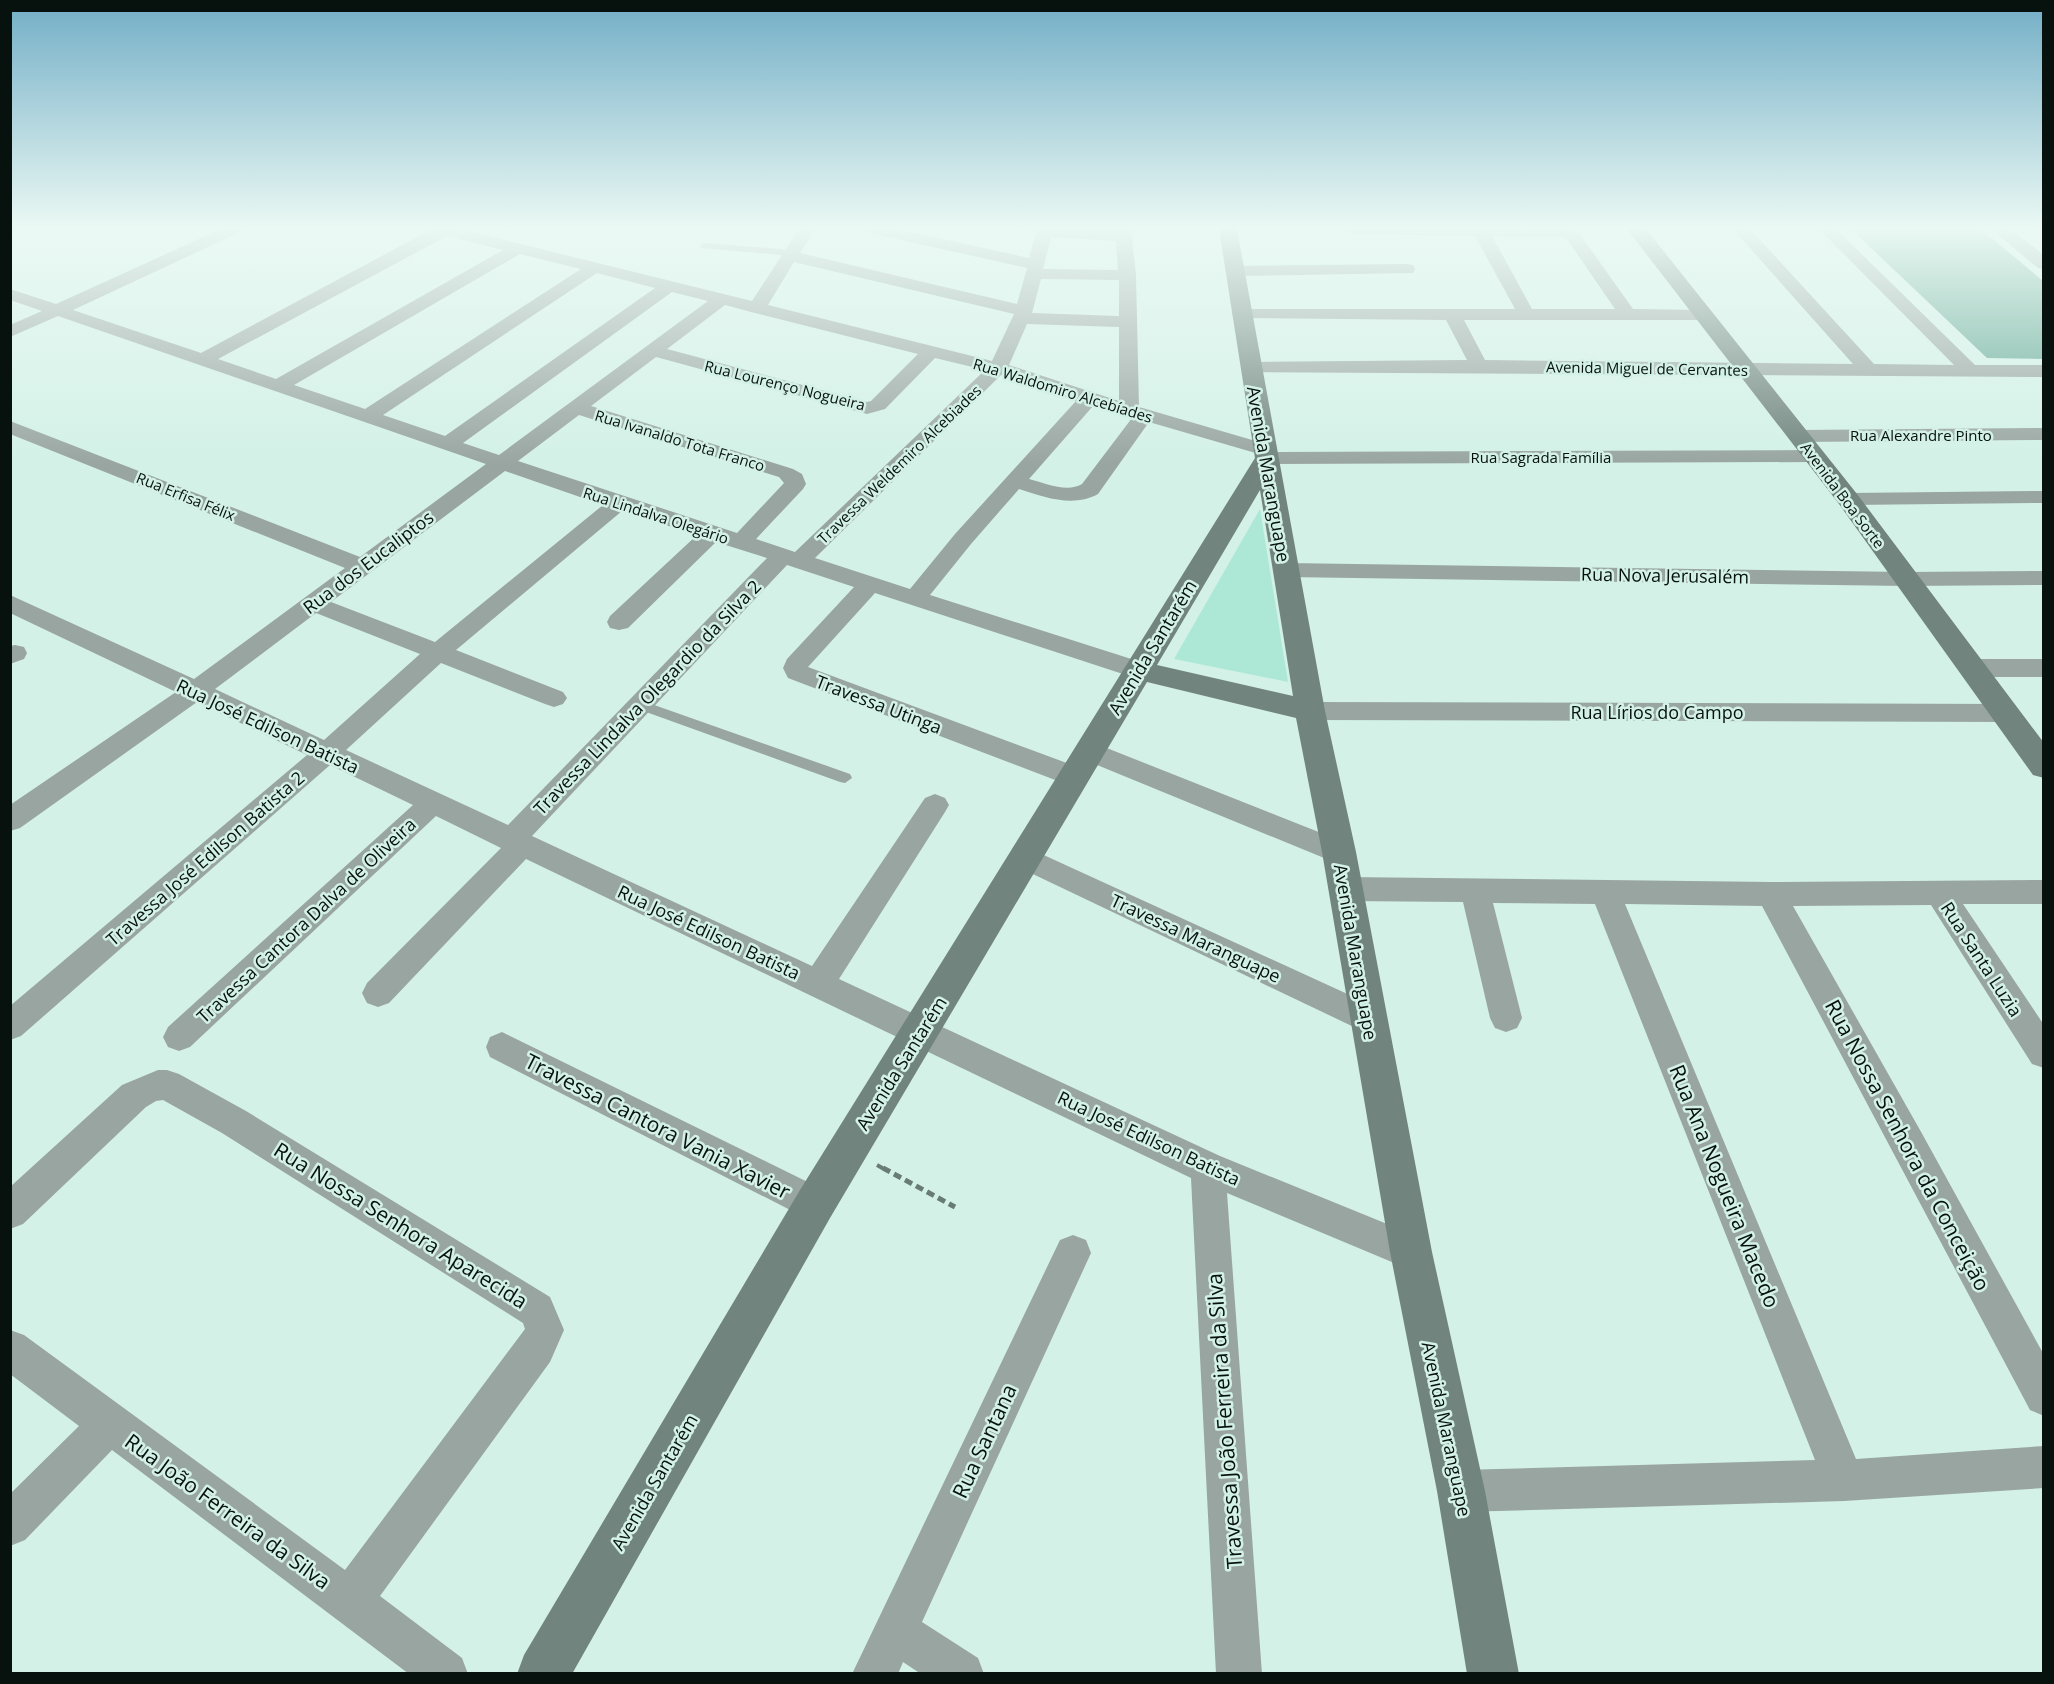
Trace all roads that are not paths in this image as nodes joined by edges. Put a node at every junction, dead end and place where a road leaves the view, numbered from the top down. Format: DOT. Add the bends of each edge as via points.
graph roads {
  1 [pos="54,308"];
  2 [pos="62,308"];
  3 [pos="299,308"];
  4 [pos="414,308"];
  5 [pos="534,308"];
  6 [pos="639,308"];
  7 [pos="711,308"];
  8 [pos="757,308"];
  9 [pos="997,308"];
  10 [pos="1024,308"];
  11 [pos="1128,308"];
  12 [pos="1240,308"];
  13 [pos="1425,308"];
  14 [pos="1523,308"];
  15 [pos="1623,308"];
  16 [pos="1696,308"];
  17 [pos="1812,308"];
  18 [pos="1907,308"];
  19 [pos="59,309"];
  20 [pos="1022,314"];
  21 [pos="1526,314"];
  22 [pos="1241,315"];
  23 [pos="1428,315"];
  24 [pos="1452,315"];
  25 [pos="1628,315"];
  26 [pos="1702,315"];
  27 [pos="1128,322"];
  28 [pos="10,332"];
  29 [pos="654,351"];
  30 [pos="931,351"];
  31 [pos="202,360"];
  32 [pos="1479,366"];
  33 [pos="998,368"];
  34 [pos="1251,368"];
  35 [pos="1744,369"];
  36 [pos="1869,370"];
  37 [pos="1971,370"];
  38 [pos="2043,371"];
  39 [pos="278,386"];
  40 [pos="1089,399"];
  41 [pos="575,407"];
  42 [pos="1137,413"];
  43 [pos="368,416"];
  44 [pos="10,427"];
  45 [pos="2043,434"];
  46 [pos="1798,436"];
  47 [pos="449,443"];
  48 [pos="1267,454"];
  49 [pos="1814,456"];
  50 [pos="500,463"];
  51 [pos="1014,481"];
  52 [pos="2043,497"];
  53 [pos="1848,500"];
  54 [pos="619,503"];
  55 [pos="712,533"];
  56 [pos="741,542"];
  57 [pos="791,558"];
  58 [pos="361,566"];
  59 [pos="1287,570"];
  60 [pos="2043,578"];
  61 [pos="1906,579"];
  62 [pos="871,583"];
  63 [pos="916,597"];
  64 [pos="10,603"];
  65 [pos="313,603"];
  66 [pos="619,622"];
  67 [pos="437,653"];
  68 [pos="1973,668"];
  69 [pos="2043,669"];
  70 [pos="1138,670"];
  71 [pos="194,692"];
  72 [pos="554,698"];
  73 [pos="640,705"];
  74 [pos="1310,711"];
  75 [pos="2004,713"];
  76 [pos="325,753"];
  77 [pos="1081,763"];
  78 [pos="2043,764"];
  79 [pos="845,778"];
  80 [pos="10,789"];
  81 [pos="37,801"];
  82 [pos="432,804"];
  83 [pos="935,805"];
  84 [pos="10,820"];
  85 [pos="518,842"];
  86 [pos="1339,852"];
  87 [pos="1024,857"];
  88 [pos="1345,889"];
  89 [pos="1475,891"];
  90 [pos="1605,892"];
  91 [pos="2043,892"];
  92 [pos="1771,894"];
  93 [pos="1940,894"];
  94 [pos="818,984"];
  95 [pos="378,993"];
  96 [pos="1367,1018"];
  97 [pos="1506,1018"];
  98 [pos="10,1026"];
  99 [pos="921,1031"];
  100 [pos="179,1037"];
  101 [pos="502,1047"];
  102 [pos="2043,1054"];
  103 [pos="1208,1168"];
  104 [pos="815,1204"];
  105 [pos="10,1212"];
  106 [pos="1411,1252"];
  107 [pos="1073,1253"];
  108 [pos="10,1349"];
  109 [pos="2043,1396"];
  110 [pos="109,1424"];
  111 [pos="2043,1467"];
  112 [pos="1844,1480"];
  113 [pos="1461,1491"];
  114 [pos="10,1525"];
  115 [pos="351,1599"];
  116 [pos="894,1630"];
  117 [pos="446,1674"];
  118 [pos="543,1674"];
  119 [pos="874,1674"];
  120 [pos="962,1674"];
  121 [pos="1239,1674"];
  122 [pos="1493,1674"];
  1 -- 19 [label="street, Rua Lindalva Olegário"];
  2 -- 19 [label="street"];
  3 -- 31 [label="street"];
  4 -- 39 [label="street"];
  5 -- 43 [label="street"];
  6 -- 47 [label="street"];
  7 -- 29 [label="street, Rua dos Eucaliptos"];
  8 -- 30 [label="street, Rua Waldomiro Alcebíades"];
  9 -- 20 [label="street"];
  10 -- 20 [label="street"];
  11 -- 27 [label="street"];
  12 -- 22 [label="street, Avenida Maranguape"];
  13 -- 23 [label="street"];
  14 -- 21 [label="street"];
  15 -- 25 [label="street"];
  16 -- 26 [label="street, Avenida Boa Sorte"];
  17 -- 36 [label="street"];
  18 -- 37 [label="street"];
  19 -- 28 [label="street"];
  19 -- 31 [label="street, Rua Lindalva Olegário"];
  20 -- 27 [label="street"];
  20 -- 33 [label="street"];
  21 -- 24 [label="street"];
  21 -- 25 [label="street"];
  22 -- 23 [label="street"];
  22 -- 34 [label="street, Avenida Maranguape"];
  23 -- 24 [label="street"];
  24 -- 32 [label="street"];
  25 -- 26 [label="street"];
  26 -- 35 [label="street, Avenida Boa Sorte"];
  27 -- 42 [label="street"];
  29 -- 30 [label="street, Rua Lourenço Nogueira" via="867,408 878,405"];
  29 -- 41 [label="street, Rua dos Eucaliptos"];
  30 -- 33 [label="street, Rua Waldomiro Alcebíades"];
  31 -- 39 [label="street, Rua Lindalva Olegário"];
  32 -- 34 [label="street, Avenida Miguel de Cervantes"];
  32 -- 35 [label="street, Avenida Miguel de Cervantes"];
  33 -- 40 [label="street, Rua Waldomiro Alcebíades"];
  33 -- 57 [label="street, Travessa Weldemiro Alcebiades"];
  34 -- 48 [label="street, Avenida Maranguape"];
  35 -- 36 [label="street, Avenida Miguel de Cervantes"];
  35 -- 46 [label="street, Avenida Boa Sorte"];
  36 -- 37 [label="street, Avenida Miguel de Cervantes"];
  37 -- 38 [label="street, Avenida Miguel de Cervantes"];
  39 -- 43 [label="street, Rua Lindalva Olegário"];
  40 -- 42 [label="street, Rua Waldomiro Alcebíades"];
  40 -- 51 [label="street"];
  41 -- 50 [label="street, Rua dos Eucaliptos"];
  41 -- 56 [label="street, Rua Ivanaldo Tota Franco" via="795,478 795,484"];
  42 -- 48 [label="street, Rua Waldomiro Alcebíades"];
  42 -- 51 [label="street" via="1087,492 1070,495"];
  43 -- 47 [label="street, Rua Lindalva Olegário"];
  44 -- 58 [label="street, Rua Erfisa Félix"];
  45 -- 46 [label="street, Rua Alexandre Pinto"];
  46 -- 49 [label="street, Avenida Boa Sorte"];
  47 -- 50 [label="street, Rua Lindalva Olegário"];
  48 -- 49 [label="street, Rua Sagrada Família"];
  48 -- 59 [label="street, Avenida Maranguape"];
  48 -- 70 [label="street, Avenida Santarém"];
  49 -- 53 [label="street, Avenida Boa Sorte"];
  50 -- 54 [label="street, Rua Lindalva Olegário"];
  50 -- 58 [label="street, Rua dos Eucaliptos"];
  51 -- 63 [label="street"];
  52 -- 53 [label="street"];
  53 -- 61 [label="street, Avenida Boa Sorte"];
  54 -- 55 [label="street, Rua Lindalva Olegário"];
  54 -- 67 [label="street, Travessa José Edilson Batista 2"];
  55 -- 56 [label="street, Rua Lindalva Olegário"];
  55 -- 66 [label="street"];
  56 -- 57 [label="street, Rua Lindalva Olegário"];
  57 -- 62 [label="street, Rua Lindalva Olegário"];
  57 -- 73 [label="street, Travessa Lindalva Olegardio da Silva 2"];
  58 -- 65 [label="street, Rua dos Eucaliptos"];
  59 -- 61 [label="street, Rua Nova Jerusalém"];
  59 -- 74 [label="street, Avenida Maranguape"];
  60 -- 61 [label="street, Rua Nova Jerusalém"];
  61 -- 68 [label="street, Avenida Boa Sorte"];
  62 -- 63 [label="street, Rua Lindalva Olegário"];
  62 -- 77 [label="street, Travessa Utinga" via="796,665 797,672"];
  63 -- 70 [label="street, Rua Lindalva Olegário"];
  64 -- 71 [label="street, Rua José Edilson Batista"];
  65 -- 67 [label="street"];
  65 -- 71 [label="street, Rua dos Eucaliptos"];
  67 -- 72 [label="street"];
  67 -- 76 [label="street, Travessa José Edilson Batista 2"];
  68 -- 69 [label="street"];
  68 -- 75 [label="street, Avenida Boa Sorte"];
  70 -- 74 [label="street, Rua Lindalva Olegário"];
  70 -- 77 [label="street, Avenida Santarém"];
  71 -- 76 [label="street, Rua José Edilson Batista"];
  71 -- 81 [label="street, Rua dos Eucaliptos"];
  73 -- 79 [label="lane"];
  73 -- 85 [label="street, Travessa Lindalva Olegardio da Silva 2"];
  74 -- 75 [label="street, Rua Lírios do Campo"];
  74 -- 86 [label="street, Avenida Maranguape"];
  75 -- 78 [label="street, Avenida Boa Sorte"];
  76 -- 82 [label="street, Rua José Edilson Batista"];
  76 -- 98 [label="street, Travessa José Edilson Batista 2"];
  77 -- 86 [label="street"];
  77 -- 87 [label="street, Avenida Santarém"];
  80 -- 81 [label="street"];
  81 -- 84 [label="street, Rua dos Eucaliptos"];
  82 -- 85 [label="street, Rua José Edilson Batista"];
  82 -- 100 [label="street, Travessa Cantora Dalva de Oliveira"];
  83 -- 94 [label="street"];
  85 -- 94 [label="street, Rua José Edilson Batista"];
  85 -- 95 [label="street, Travessa Lindalva Olegardio da Silva 2"];
  86 -- 88 [label="street, Avenida Maranguape"];
  87 -- 96 [label="street, Travessa Maranguape"];
  87 -- 99 [label="street, Avenida Santarém"];
  88 -- 89 [label="street"];
  88 -- 96 [label="street, Avenida Maranguape"];
  89 -- 90 [label="street"];
  89 -- 97 [label="street"];
  90 -- 92 [label="street"];
  90 -- 112 [label="street, Rua Ana Nogueira Macedo"];
  91 -- 93 [label="street"];
  92 -- 93 [label="street"];
  92 -- 109 [label="street, Rua Nossa Senhora da Conceição"];
  93 -- 102 [label="street, Rua Santa Luzia"];
  94 -- 99 [label="street, Rua José Edilson Batista"];
  96 -- 106 [label="street, Avenida Maranguape"];
  99 -- 103 [label="street, Rua José Edilson Batista"];
  99 -- 104 [label="street, Avenida Santarém"];
  101 -- 104 [label="street, Travessa Cantora Vania Xavier"];
  103 -- 106 [label="street, Rua José Edilson Batista"];
  103 -- 121 [label="street, Travessa João Ferreira da Silva"];
  104 -- 118 [label="street, Avenida Santarém"];
  105 -- 115 [label="street, Rua Nossa Senhora Aparecida" via="134,1096 146,1088 167,1085 244,1128 537,1310 545,1329 536,1348"];
  106 -- 113 [label="street, Avenida Maranguape"];
  107 -- 116 [label="street, Rua Santana"];
  108 -- 110 [label="street, Rua João Ferreira da Silva"];
  110 -- 114 [label="street"];
  110 -- 115 [label="street, Rua João Ferreira da Silva"];
  111 -- 112 [label="street"];
  112 -- 113 [label="street"];
  113 -- 122 [label="street, Avenida Maranguape"];
  115 -- 117 [label="street, Rua João Ferreira da Silva"];
  116 -- 119 [label="street, Rua Santana"];
  116 -- 120 [label="street"];
}
